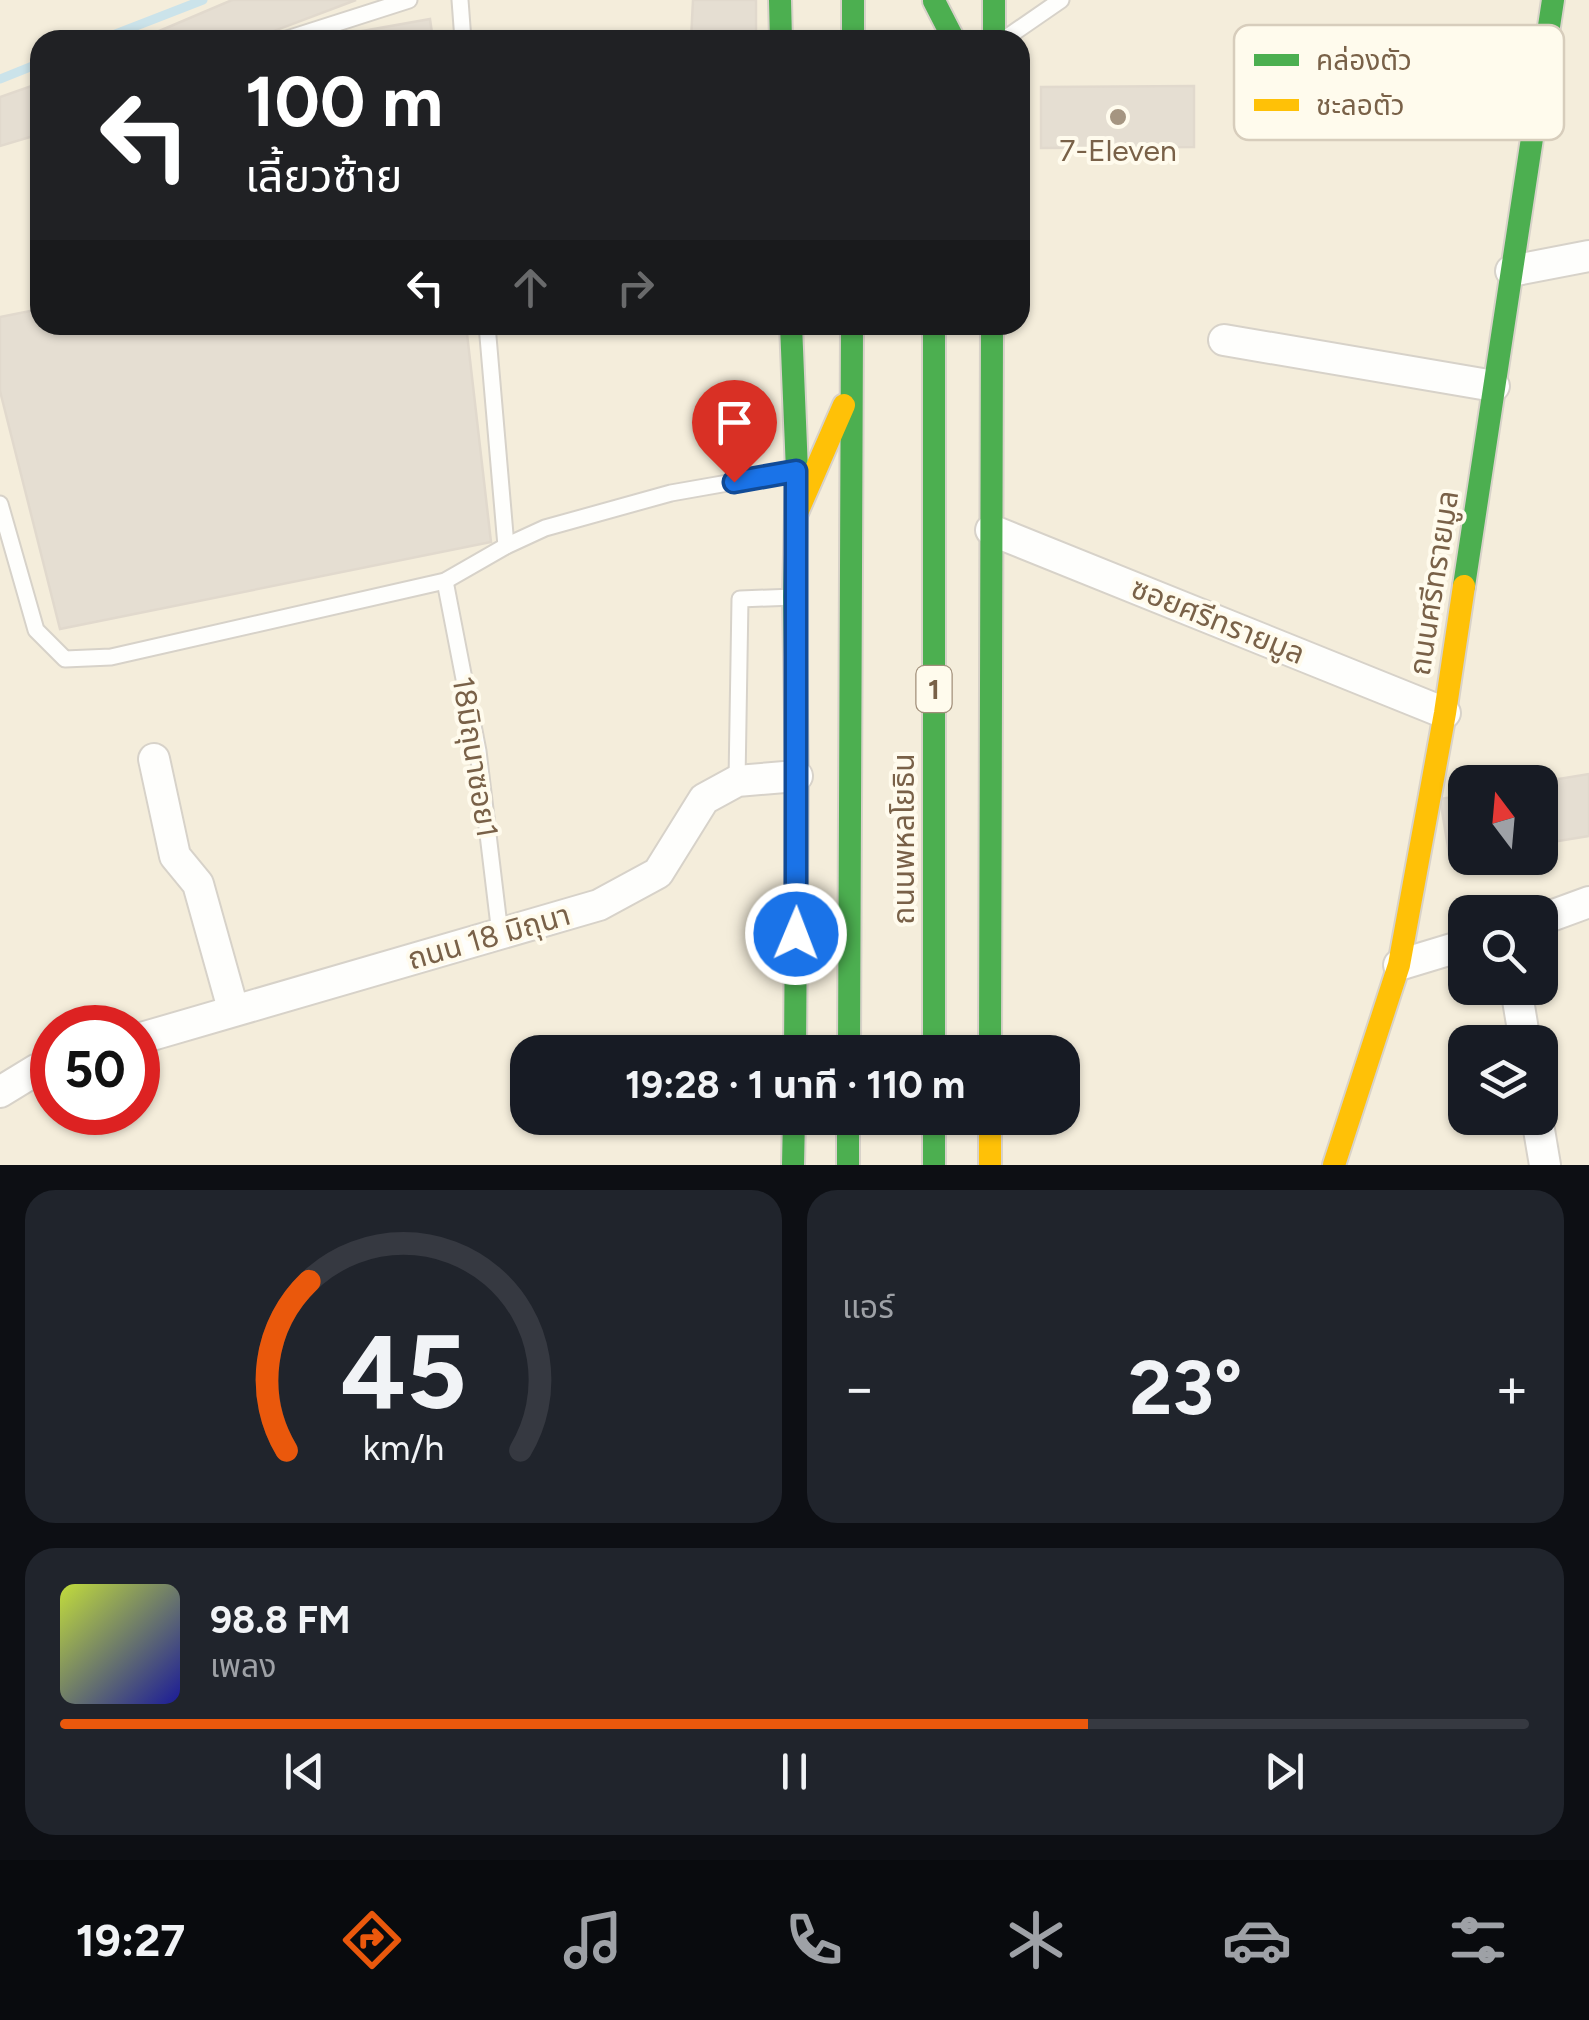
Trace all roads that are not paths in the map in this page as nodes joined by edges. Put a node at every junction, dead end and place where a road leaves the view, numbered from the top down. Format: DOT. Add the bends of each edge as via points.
graph roads {
  1 [pos="409,0"];
  2 [pos="460,0"];
  3 [pos="780,0"];
  4 [pos="853,0"];
  5 [pos="934,0"];
  6 [pos="994,0"];
  7 [pos="1062,0"];
  8 [pos="1553,0"];
  9 [pos="1549,25"];
  10 [pos="315,30"];
  11 [pos="462,30"];
  12 [pos="781,30"];
  13 [pos="853,30"];
  14 [pos="934,30"];
  15 [pos="949,30"];
  16 [pos="994,30"];
  17 [pos="1018,30"];
  18 [pos="1531,140"];
  19 [pos="1589,256"];
  20 [pos="1511,271"];
  21 [pos="488,335"];
  22 [pos="791,335"];
  23 [pos="852,335"];
  24 [pos="934,335"];
  25 [pos="992,335"];
  26 [pos="1224,340"];
  27 [pos="1494,386"];
  28 [pos="852,388"];
  29 [pos="796,471"];
  30 [pos="0,504"];
  31 [pos="796,515"];
  32 [pos="992,530"];
  33 [pos="506,546"];
  34 [pos="445,580"];
  35 [pos="794,597"];
  36 [pos="1445,712"];
  37 [pos="154,758"];
  38 [pos="797,776"];
  39 [pos="737,781"];
  40 [pos="1589,902"];
  41 [pos="1558,913"];
  42 [pos="500,934"];
  43 [pos="1448,950"];
  44 [pos="1399,965"];
  45 [pos="233,1009"];
  46 [pos="160,1031"];
  47 [pos="794,1035"];
  48 [pos="849,1035"];
  49 [pos="934,1035"];
  50 [pos="990,1035"];
  51 [pos="30,1073"];
  52 [pos="0,1090"];
  53 [pos="794,1135"];
  54 [pos="848,1135"];
  55 [pos="934,1135"];
  56 [pos="990,1135"];
  57 [pos="1540,1135"];
  58 [pos="794,1165"];
  59 [pos="848,1165"];
  60 [pos="934,1165"];
  61 [pos="990,1165"];
  62 [pos="1334,1165"];
  63 [pos="1545,1165"];
  1 -- 10 [label="lane"];
  2 -- 11 [label="lane"];
  3 -- 12 [label="main road"];
  4 -- 13 [label="main road"];
  5 -- 14 [label="main road"];
  5 -- 15 [label="main road"];
  6 -- 16 [label="main road"];
  7 -- 17 [label="lane"];
  8 -- 9 [label="main road, ถนนศรีทรายมูล"];
  18 -- 20 [label="main road, ถนนศรีทรายมูล"];
  19 -- 20 [label="street"];
  20 -- 27 [label="main road, ถนนศรีทรายมูล"];
  21 -- 33 [label="lane"];
  22 -- 29 [label="main road"];
  23 -- 28 [label="main road, ถนนพหลโยธิน"];
  24 -- 49 [label="main road, ถนนพหลโยธิน / 1"];
  25 -- 32 [label="main road, 1"];
  26 -- 27 [label="street"];
  27 -- 36 [label="main road, ถนนศรีทรายมูล"];
  28 -- 31 [label="main road"];
  28 -- 48 [label="main road, ถนนพหลโยธิน"];
  29 -- 31 [label="main road"];
  29 -- 33 [label="lane" via="671,493 545,528"];
  30 -- 34 [label="lane" via="36,630 64,659 112,656"];
  31 -- 35 [label="main road"];
  32 -- 36 [label="street, ซอยศรีทรายมูล"];
  32 -- 50 [label="main road, 1"];
  33 -- 34 [label="lane"];
  34 -- 42 [label="lane, 18มิถุนาซอย1" via="478,752"];
  35 -- 38 [label="main road"];
  35 -- 39 [label="lane" via="740,599"];
  36 -- 44 [label="main road, ถนนศรีทรายมูล"];
  37 -- 45 [label="street" via="175,856 198,884"];
  38 -- 39 [label="street"];
  38 -- 47 [label="main road"];
  39 -- 42 [label="street, ถนน 18 มิถุนา" via="704,799 658,873 599,905"];
  40 -- 41 [label="street"];
  42 -- 45 [label="street, ถนน 18 มิถุนา"];
  43 -- 44 [label="street"];
  44 -- 62 [label="main road, ถนนศรีทรายมูล"];
  45 -- 46 [label="street, ถนน 18 มิถุนา"];
  51 -- 52 [label="street"];
  53 -- 58 [label="main road"];
  54 -- 59 [label="main road"];
  55 -- 60 [label="main road"];
  56 -- 61 [label="main road"];
  57 -- 63 [label="street"];
}
